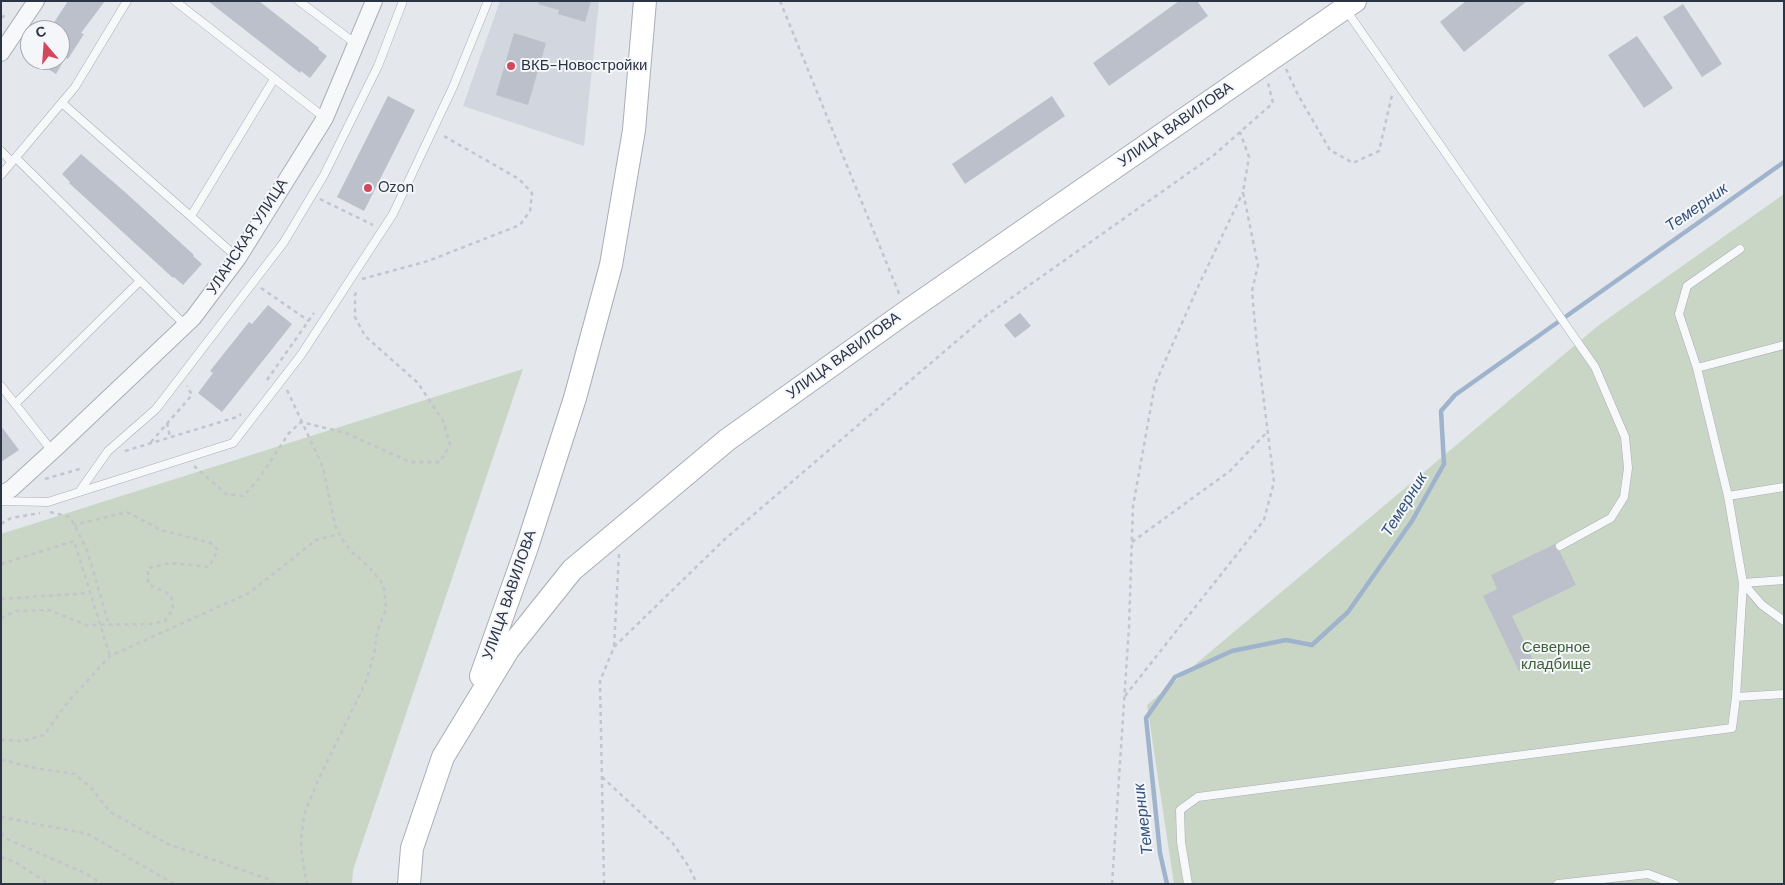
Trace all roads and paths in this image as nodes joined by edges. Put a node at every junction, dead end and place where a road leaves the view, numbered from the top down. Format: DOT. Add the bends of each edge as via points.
graph roads {
  1 [pos="36,1"];
  2 [pos="127,1"];
  3 [pos="175,1"];
  4 [pos="374,1"];
  5 [pos="403,1"];
  6 [pos="488,1"];
  7 [pos="645,1"];
  8 [pos="780,1"];
  9 [pos="301,2"];
  10 [pos="1350,5"];
  11 [pos="356,44"];
  12 [pos="1,54"];
  13 [pos="1271,59"];
  14 [pos="274,79"];
  15 [pos="1395,80"];
  16 [pos="62,103"];
  17 [pos="325,118"];
  18 [pos="434,130"];
  19 [pos="1240,132"];
  20 [pos="1,151"];
  21 [pos="14,160"];
  22 [pos="1,175"];
  23 [pos="1243,192"];
  24 [pos="312,195"];
  25 [pos="190,216"];
  26 [pos="373,225"];
  27 [pos="1740,249"];
  28 [pos="238,258"];
  29 [pos="362,280"];
  30 [pos="140,281"];
  31 [pos="253,282"];
  32 [pos="359,287"];
  33 [pos="906,312"];
  34 [pos="314,313"];
  35 [pos="309,321"];
  36 [pos="186,326"];
  37 [pos="1784,345"];
  38 [pos="1696,368"];
  39 [pos="282,379"];
  40 [pos="265,382"];
  41 [pos="1,386"];
  42 [pos="15,404"];
  43 [pos="244,413"];
  44 [pos="301,422"];
  45 [pos="167,423"];
  46 [pos="1268,431"];
  47 [pos="170,437"];
  48 [pos="52,451"];
  49 [pos="185,458"];
  50 [pos="99,464"];
  51 [pos="21,479"];
  52 [pos="1784,487"];
  53 [pos="79,492"];
  54 [pos="1,494"];
  55 [pos="1728,496"];
  56 [pos="1,501"];
  57 [pos="1,524"];
  58 [pos="74,525"];
  59 [pos="621,529"];
  60 [pos="339,534"];
  61 [pos="1132,542"];
  62 [pos="1560,546"];
  63 [pos="1,564"];
  64 [pos="1784,580"];
  65 [pos="1743,583"];
  66 [pos="90,593"];
  67 [pos="1,598"];
  68 [pos="1,618"];
  69 [pos="1784,621"];
  70 [pos="100,625"];
  71 [pos="109,625"];
  72 [pos="614,647"];
  73 [pos="110,656"];
  74 [pos="1784,694"];
  75 [pos="1124,697"];
  76 [pos="1736,697"];
  77 [pos="466,720"];
  78 [pos="1,740"];
  79 [pos="1,760"];
  80 [pos="602,776"];
  81 [pos="1,817"];
  82 [pos="1,833"];
  83 [pos="1,857"];
  84 [pos="1640,874"];
  85 [pos="49,884"];
  86 [pos="102,884"];
  87 [pos="174,884"];
  88 [pos="273,884"];
  89 [pos="307,884"];
  90 [pos="408,884"];
  91 [pos="604,884"];
  92 [pos="697,884"];
  93 [pos="1112,884"];
  94 [pos="1188,884"];
  95 [pos="1558,884"];
  96 [pos="1639,884"];
  97 [pos="1675,884"];
  1 -- 12 [label="street"];
  2 -- 16 [label="lane"];
  3 -- 14 [label="lane"];
  4 -- 11 [label="street, УЛАНСКАЯ УЛИЦА"];
  5 -- 24 [label="lane" via="378,66"];
  6 -- 18 [label="lane"];
  7 -- 77 [label="street, УЛИЦА ВАВИЛОВА" via="634,130 611,265 575,398"];
  8 -- 33 [label="path"];
  9 -- 11 [label="lane"];
  10 -- 13 [label="street, УЛИЦА ВАВИЛОВА"];
  10 -- 15 [label="lane"];
  11 -- 17 [label="street, УЛАНСКАЯ УЛИЦА"];
  13 -- 15 [label="path" via="1298,95 1330,150 1353,163 1379,151"];
  13 -- 19 [label="path" via="1273,103"];
  13 -- 33 [label="street, УЛИЦА ВАВИЛОВА"];
  14 -- 17 [label="lane"];
  14 -- 25 [label="lane"];
  15 -- 62 [label="lane" via="1595,367 1626,437 1628,468 1624,497 1611,518"];
  16 -- 21 [label="lane"];
  16 -- 25 [label="lane"];
  17 -- 28 [label="street, УЛАНСКАЯ УЛИЦА"];
  18 -- 29 [label="path" via="519,179 532,193 530,211 520,225 428,261"];
  18 -- 39 [label="lane" via="393,214"];
  19 -- 23 [label="path" via="1249,157"];
  19 -- 72 [label="path" via="1214,154 987,315 725,539"];
  20 -- 21 [label="lane"];
  21 -- 22 [label="lane"];
  21 -- 30 [label="lane"];
  23 -- 46 [label="path" via="1258,265 1252,291"];
  23 -- 61 [label="path" via="1155,384 1133,506"];
  24 -- 26 [label="path"];
  24 -- 31 [label="lane" via="284,242"];
  25 -- 28 [label="lane"];
  27 -- 38 [label="lane" via="1687,286 1679,314"];
  28 -- 36 [label="street, УЛАНСКАЯ УЛИЦА"];
  30 -- 36 [label="lane"];
  30 -- 42 [label="lane"];
  31 -- 35 [label="path"];
  31 -- 50 [label="lane" via="156,409 108,451"];
  32 -- 44 [label="path" via="355,295 355,317 365,336 418,383 443,421 450,445 440,462 410,462 346,433"];
  33 -- 59 [label="street, УЛИЦА ВАВИЛОВА" via="727,440"];
  34 -- 35 [label="path"];
  35 -- 40 [label="path"];
  36 -- 48 [label="street, УЛАНСКАЯ УЛИЦА"];
  37 -- 38 [label="lane"];
  38 -- 55 [label="lane"];
  39 -- 44 [label="path"];
  39 -- 49 [label="lane" via="233,443"];
  41 -- 42 [label="lane"];
  42 -- 48 [label="lane"];
  43 -- 47 [label="path"];
  44 -- 49 [label="path" via="289,433 258,480 243,496 226,494"];
  44 -- 60 [label="path" via="323,467"];
  45 -- 47 [label="path"];
  46 -- 61 [label="path" via="1230,471"];
  46 -- 75 [label="path" via="1274,482 1264,520"];
  47 -- 50 [label="path" via="125,451"];
  48 -- 51 [label="street, УЛАНСКАЯ УЛИЦА"];
  49 -- 53 [label="lane"];
  50 -- 51 [label="path" via="43,480"];
  50 -- 53 [label="lane"];
  51 -- 54 [label="street, УЛАНСКАЯ УЛИЦА"];
  52 -- 55 [label="lane"];
  53 -- 56 [label="lane" via="48,502"];
  55 -- 65 [label="lane"];
  57 -- 58 [label="path" via="11,518 48,512 70,517"];
  58 -- 71 [label="path" via="87,550"];
  58 -- 71 [label="path" via="127,512 161,530 211,543 218,550 209,567 171,563 148,568 148,584 171,595 173,609 165,621"];
  59 -- 72 [label="path"];
  59 -- 77 [label="street, УЛИЦА ВАВИЛОВА" via="572,570 508,650"];
  60 -- 73 [label="path" via="316,540 249,593"];
  60 -- 89 [label="path" via="384,586 386,609 365,684 304,815 301,840"];
  61 -- 75 [label="path"];
  63 -- 66 [label="path" via="74,541"];
  64 -- 65 [label="lane"];
  65 -- 69 [label="lane" via="1762,605"];
  65 -- 76 [label="lane"];
  66 -- 67 [label="path"];
  66 -- 70 [label="path"];
  68 -- 70 [label="path" via="16,611 49,610 86,625"];
  70 -- 71 [label="path"];
  70 -- 73 [label="path"];
  72 -- 80 [label="path" via="600,681"];
  73 -- 78 [label="path" via="68,702 44,735 23,741"];
  74 -- 76 [label="lane"];
  75 -- 93 [label="path"];
  76 -- 94 [label="lane" via="1732,728 1198,797 1180,810"];
  77 -- 90 [label="street, УЛИЦА ВАВИЛОВА" via="443,757 412,848"];
  79 -- 88 [label="path" via="75,774 110,812 168,844 268,879"];
  80 -- 91 [label="path"];
  80 -- 92 [label="path" via="672,842"];
  81 -- 87 [label="path" via="88,834"];
  82 -- 86 [label="path" via="7,839 87,874"];
  83 -- 85 [label="path" via="15,862"];
  84 -- 95 [label="lane"];
  84 -- 96 [label="lane"];
  84 -- 97 [label="lane"];
}
